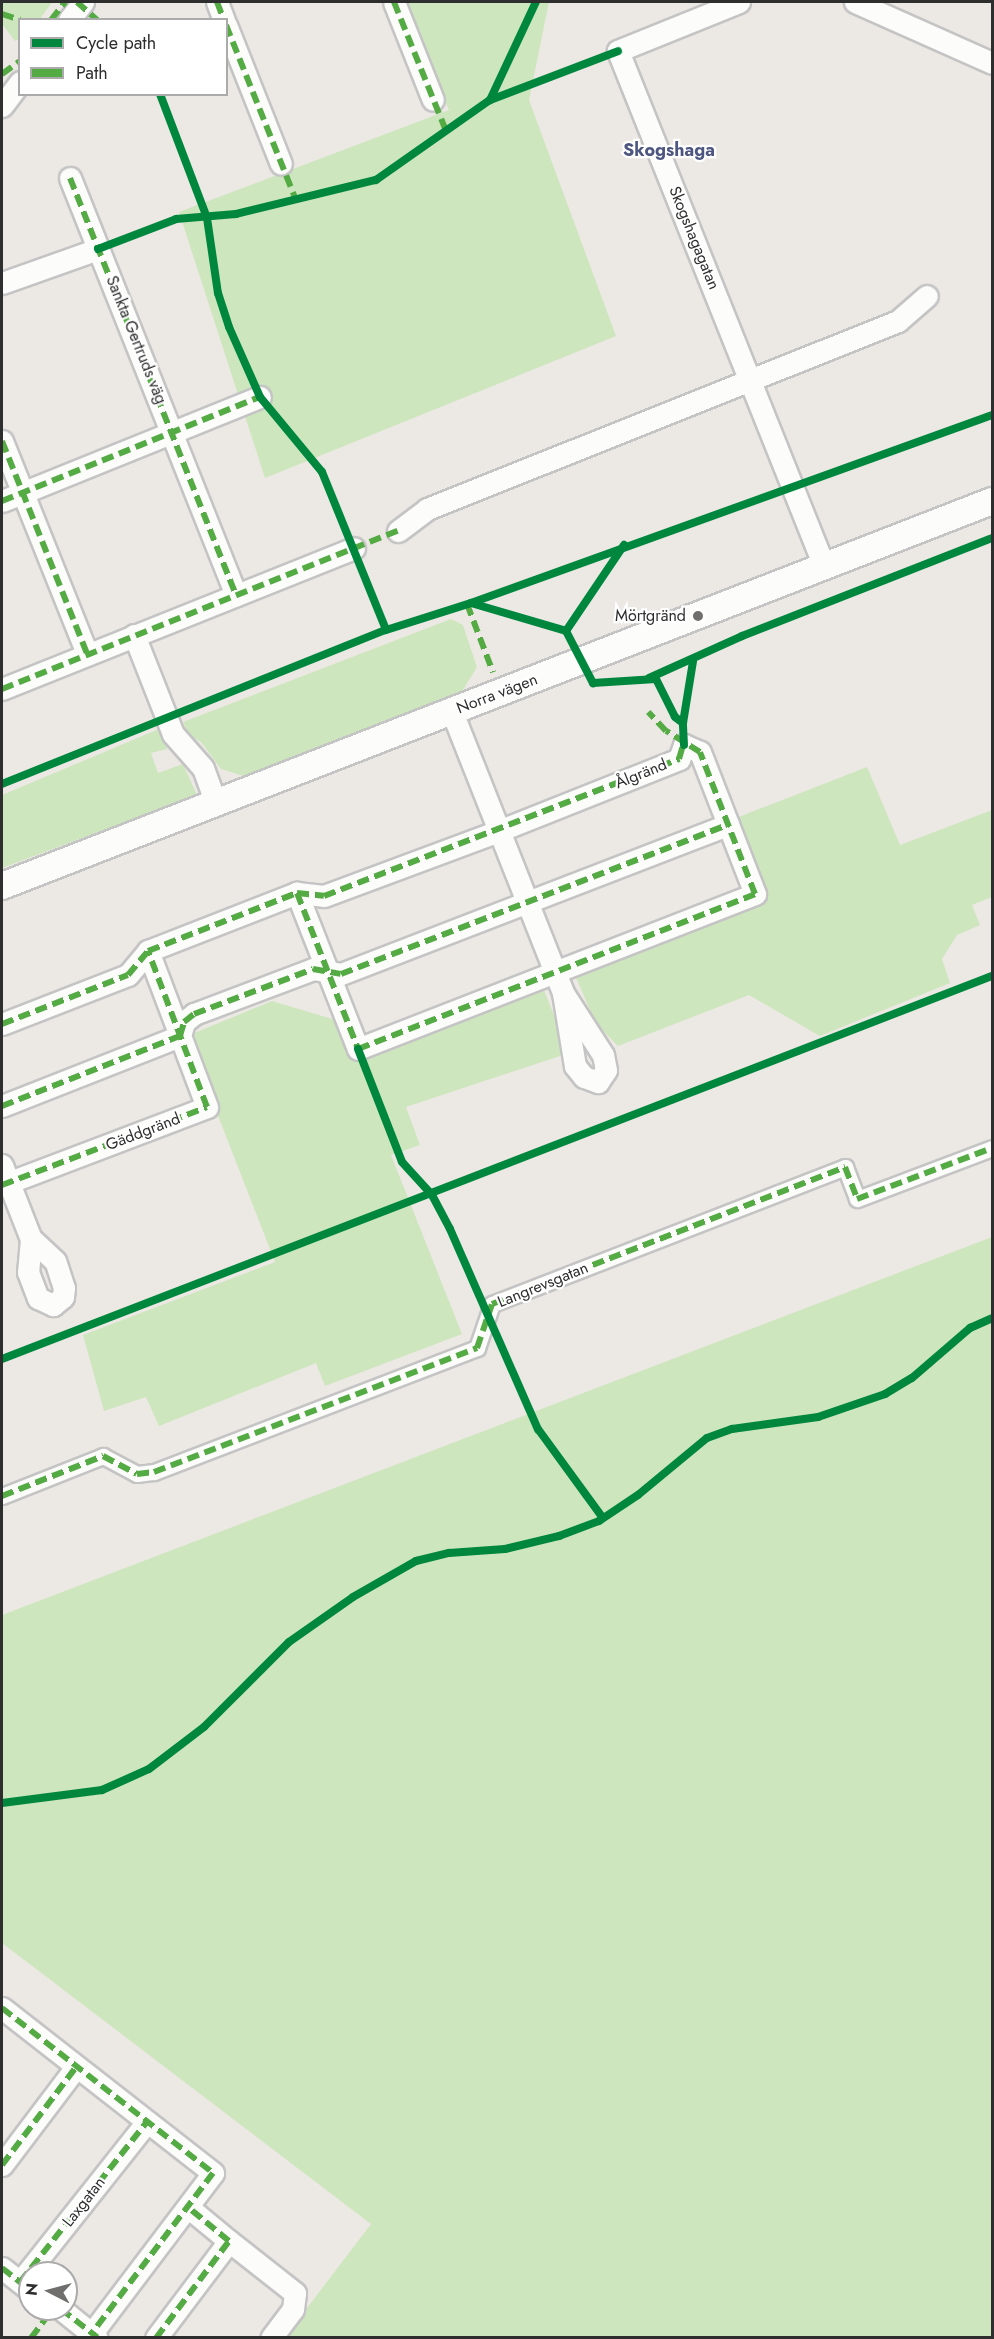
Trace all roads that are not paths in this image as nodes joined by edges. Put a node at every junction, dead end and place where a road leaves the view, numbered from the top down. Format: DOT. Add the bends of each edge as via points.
graph roads {
  1 [pos="82,2"];
  2 [pos="218,2"];
  3 [pos="394,2"];
  4 [pos="739,2"];
  5 [pos="855,2"];
  6 [pos="70,18"];
  7 [pos="224,18"];
  8 [pos="228,30"];
  9 [pos="993,63"];
  10 [pos="18,85"];
  11 [pos="433,100"];
  12 [pos="2,106"];
  13 [pos="281,164"];
  14 [pos="70,178"];
  15 [pos="98,249"];
  16 [pos="2,283"];
  17 [pos="927,296"];
  18 [pos="751,379"];
  19 [pos="260,397"];
  20 [pos="173,432"];
  21 [pos="2,441"];
  22 [pos="22,493"];
  23 [pos="2,501"];
  24 [pos="993,501"];
  25 [pos="398,531"];
  26 [pos="354,548"];
  27 [pos="824,566"];
  28 [pos="236,595"];
  29 [pos="134,635"];
  30 [pos="87,654"];
  31 [pos="2,689"];
  32 [pos="452,712"];
  33 [pos="215,801"];
  34 [pos="728,825"];
  35 [pos="501,830"];
  36 [pos="2,886"];
  37 [pos="297,892"];
  38 [pos="528,901"];
  39 [pos="148,951"];
  40 [pos="329,971"];
  41 [pos="555,972"];
  42 [pos="563,993"];
  43 [pos="2,1024"];
  44 [pos="180,1036"];
  45 [pos="2,1106"];
  46 [pos="993,1148"];
  47 [pos="4,1178"];
  48 [pos="31,1239"];
  49 [pos="2,1496"];
  50 [pos="3,2013"];
  51 [pos="76,2067"];
  52 [pos="147,2122"];
  53 [pos="2,2165"];
  54 [pos="189,2208"];
  55 [pos="229,2241"];
  56 [pos="44,2261"];
  57 [pos="2,2268"];
  58 [pos="18,2281"];
  59 [pos="77,2321"];
  60 [pos="95,2335"];
  61 [pos="156,2337"];
  62 [pos="271,2337"];
  1 -- 6 [label="street"];
  2 -- 7 [label="street"];
  3 -- 11 [label="street"];
  4 -- 18 [label="street, Skogshagagatan" via="618,51"];
  5 -- 9 [label="street"];
  8 -- 13 [label="street"];
  10 -- 12 [label="street"];
  14 -- 15 [label="street, Sankta Gertruds väg"];
  15 -- 16 [label="street"];
  15 -- 20 [label="street, Sankta Gertruds väg"];
  17 -- 18 [label="street" via="898,321"];
  18 -- 25 [label="street" via="427,509"];
  18 -- 27 [label="street, Skogshagagatan"];
  19 -- 20 [label="street"];
  20 -- 22 [label="street"];
  20 -- 28 [label="street, Sankta Gertruds väg"];
  21 -- 22 [label="street"];
  22 -- 23 [label="street"];
  22 -- 30 [label="street"];
  24 -- 27 [label="street, Norra vägen"];
  26 -- 28 [label="street"];
  27 -- 32 [label="street, Norra vägen"];
  28 -- 29 [label="street"];
  29 -- 30 [label="street"];
  29 -- 33 [label="street" via="173,734 203,768"];
  30 -- 31 [label="street"];
  32 -- 33 [label="street, Norra vägen"];
  32 -- 35 [label="street"];
  33 -- 36 [label="street, Norra vägen"];
  34 -- 35 [label="street, Ålgränd" via="700,752 684,745 679,759"];
  34 -- 38 [label="street"];
  34 -- 41 [label="street, Ålgränd" via="755,894"];
  35 -- 37 [label="street, Ålgränd" via="324,896"];
  35 -- 38 [label="street"];
  37 -- 39 [label="street"];
  37 -- 40 [label="street, Ålgränd"];
  38 -- 40 [label="street" via="341,974"];
  38 -- 41 [label="street"];
  39 -- 43 [label="street" via="128,975"];
  39 -- 44 [label="street, Gäddgränd"];
  40 -- 41 [label="street, Ålgränd" via="358,1049"];
  40 -- 44 [label="street" via="313,969 194,1014 184,1022"];
  41 -- 42 [label="street"];
  44 -- 45 [label="street"];
  44 -- 47 [label="street, Gäddgränd" via="207,1107"];
  46 -- 49 [label="street, Langrevsgatan" via="857,1199 845,1167 492,1304 477,1348 154,1472 137,1474 103,1456"];
  47 -- 48 [label="street, Gäddgränd"];
  50 -- 51 [label="street"];
  51 -- 52 [label="street"];
  51 -- 53 [label="street"];
  52 -- 54 [label="street" via="213,2174"];
  52 -- 56 [label="street, Laxgatan"];
  54 -- 55 [label="street"];
  54 -- 60 [label="street"];
  55 -- 61 [label="street"];
  55 -- 62 [label="street" via="295,2293 293,2308"];
  57 -- 58 [label="street, Laxgatan"];
  59 -- 60 [label="street"];
}
